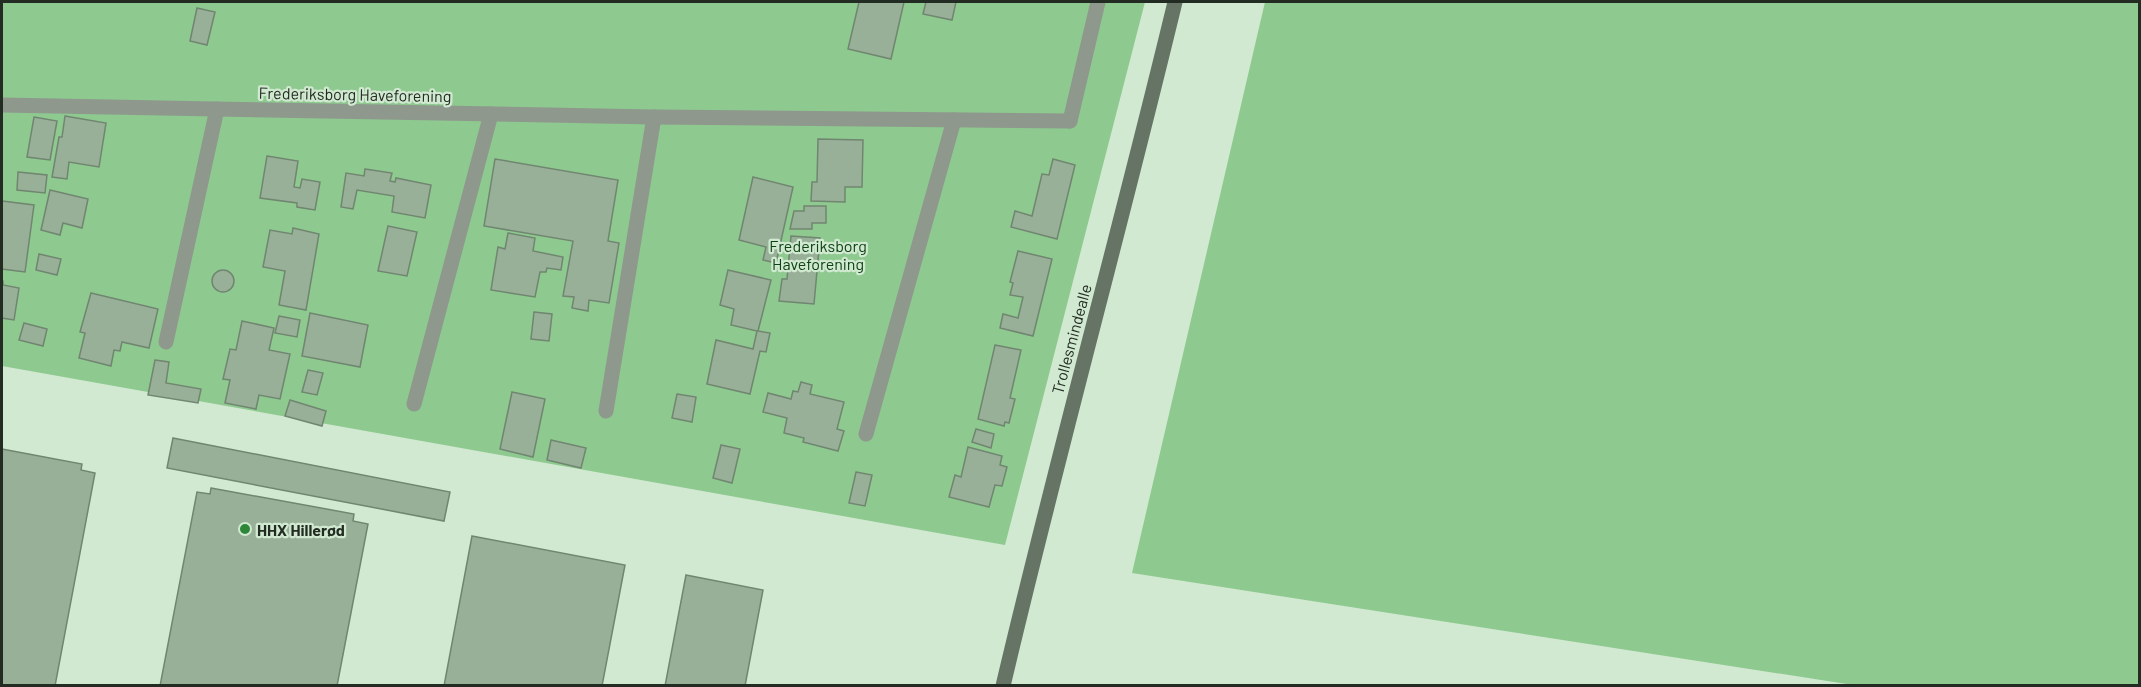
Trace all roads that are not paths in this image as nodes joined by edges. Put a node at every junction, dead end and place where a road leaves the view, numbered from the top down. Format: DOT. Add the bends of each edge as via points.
graph roads {
  1 [pos="1098,2"];
  2 [pos="1175,2"];
  3 [pos="2,105"];
  4 [pos="218,109"];
  5 [pos="491,114"];
  6 [pos="654,117"];
  7 [pos="954,120"];
  8 [pos="166,342"];
  9 [pos="414,404"];
  10 [pos="606,411"];
  11 [pos="866,434"];
  12 [pos="1003,686"];
  1 -- 7 [label="street, Frederiksborg Haveforening" via="1070,121"];
  2 -- 12 [label="street, Trollesmindealle"];
  3 -- 4 [label="street, Frederiksborg Haveforening"];
  4 -- 5 [label="street, Frederiksborg Haveforening"];
  4 -- 8 [label="street"];
  5 -- 6 [label="street, Frederiksborg Haveforening"];
  5 -- 9 [label="street"];
  6 -- 7 [label="street, Frederiksborg Haveforening"];
  6 -- 10 [label="street"];
  7 -- 11 [label="street"];
}
